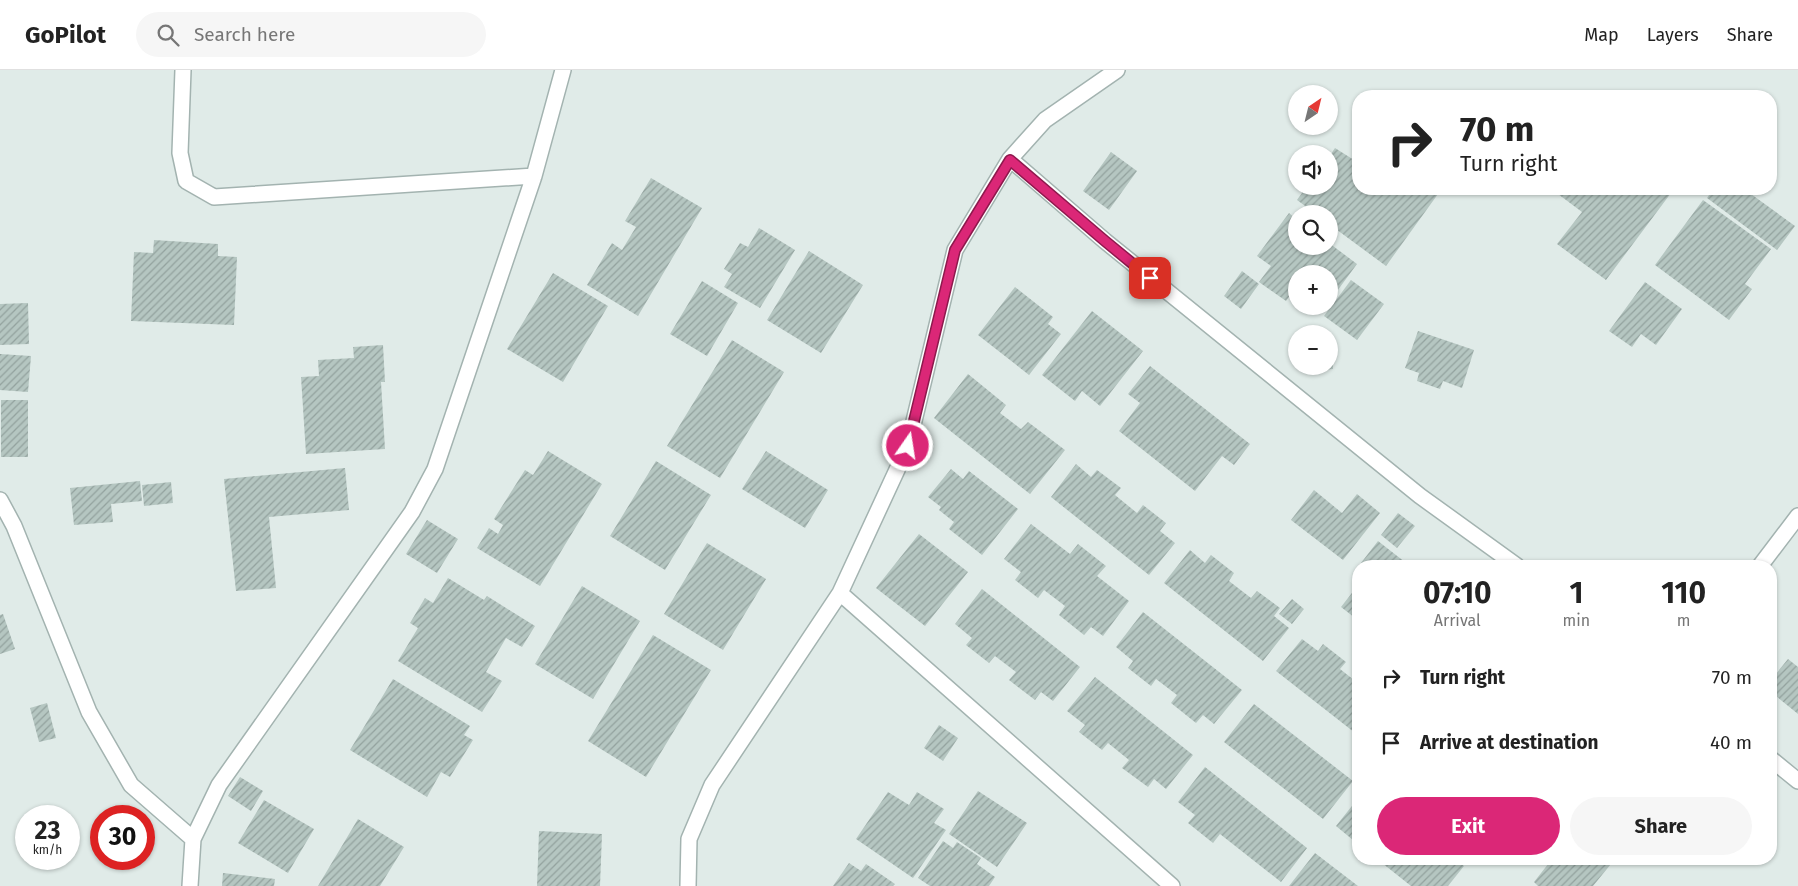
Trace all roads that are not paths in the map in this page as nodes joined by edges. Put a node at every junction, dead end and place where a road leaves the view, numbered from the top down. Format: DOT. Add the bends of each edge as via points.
graph roads {
  1 [pos="183,70"];
  2 [pos="563,70"];
  3 [pos="1117,70"];
  4 [pos="1010,160"];
  5 [pos="534,176"];
  6 [pos="0,500"];
  7 [pos="1798,516"];
  8 [pos="1509,560"];
  9 [pos="1765,560"];
  10 [pos="840,593"];
  11 [pos="1777,764"];
  12 [pos="1798,781"];
  13 [pos="193,839"];
  14 [pos="190,886"];
  15 [pos="688,886"];
  16 [pos="1172,886"];
  1 -- 5 [label="street" via="180,153 186,181 214,197"];
  2 -- 5 [label="street"];
  3 -- 4 [label="street" via="1044,120"];
  4 -- 8 [label="street" via="1420,496"];
  4 -- 10 [label="street" via="955,250 908,446"];
  5 -- 13 [label="street" via="435,469 412,512 219,785"];
  6 -- 13 [label="street" via="14,526 89,712 130,785"];
  7 -- 9 [label="street"];
  10 -- 15 [label="street" via="712,785 688,839"];
  10 -- 16 [label="street"];
  11 -- 12 [label="street"];
  13 -- 14 [label="street"];
}
